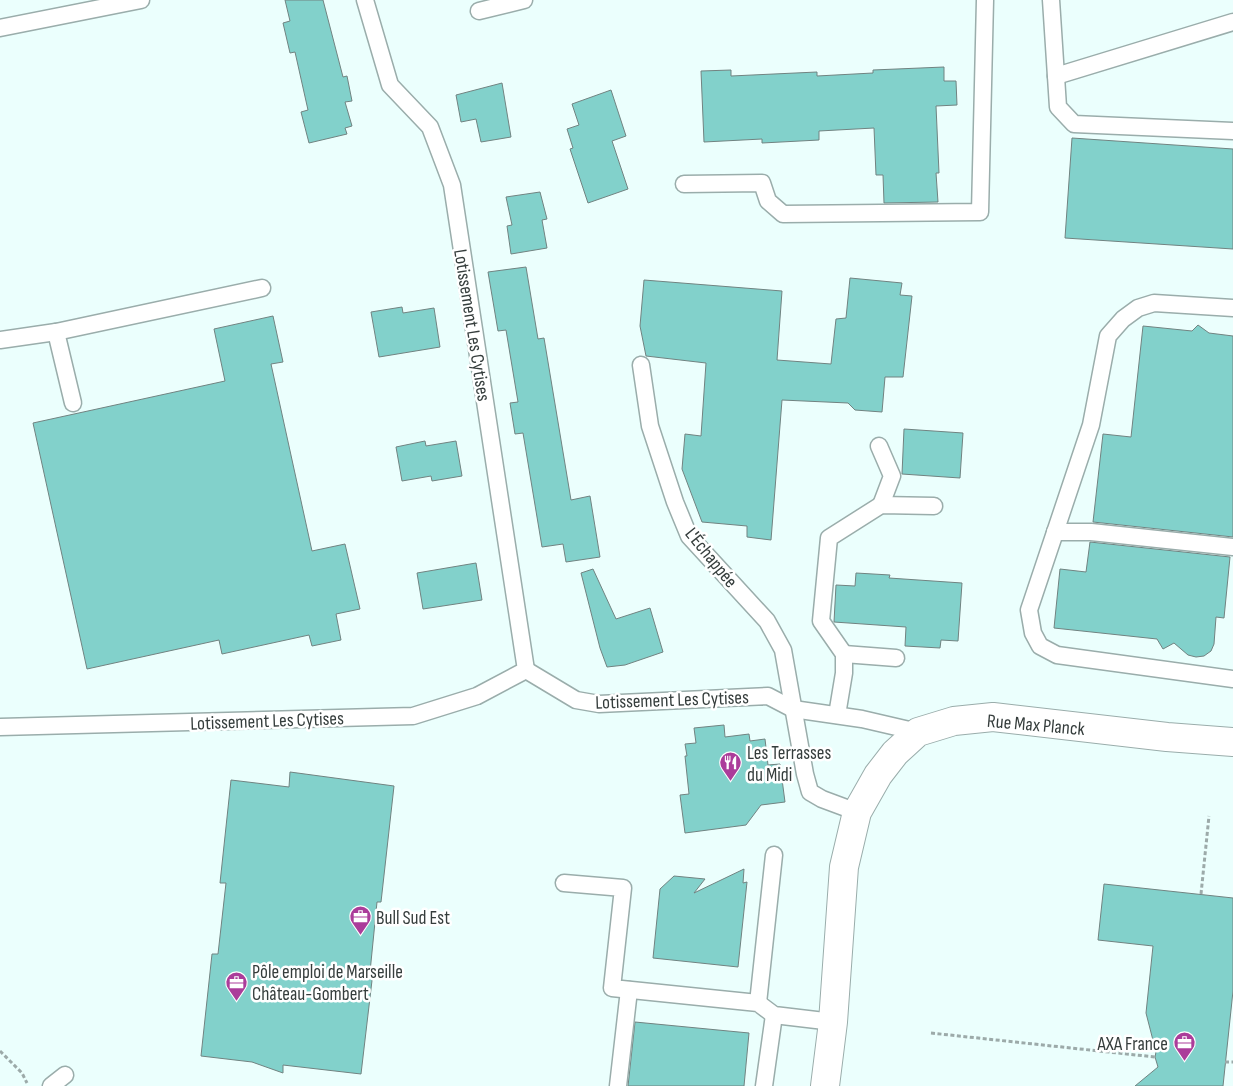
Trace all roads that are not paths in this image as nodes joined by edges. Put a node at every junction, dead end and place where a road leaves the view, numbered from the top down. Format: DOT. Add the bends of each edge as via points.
graph roads {
  1 [pos="141,0"];
  2 [pos="366,0"];
  3 [pos="524,0"];
  4 [pos="985,0"];
  5 [pos="1051,0"];
  6 [pos="479,11"];
  7 [pos="1233,22"];
  8 [pos="0,28"];
  9 [pos="1056,76"];
  10 [pos="1233,131"];
  11 [pos="684,184"];
  12 [pos="262,288"];
  13 [pos="1233,308"];
  14 [pos="56,332"];
  15 [pos="0,340"];
  16 [pos="641,365"];
  17 [pos="74,403"];
  18 [pos="879,446"];
  19 [pos="881,505"];
  20 [pos="934,506"];
  21 [pos="1055,532"];
  22 [pos="1233,546"];
  23 [pos="844,654"];
  24 [pos="896,658"];
  25 [pos="526,670"];
  26 [pos="1233,679"];
  27 [pos="793,709"];
  28 [pos="837,715"];
  29 [pos="0,727"];
  30 [pos="918,732"];
  31 [pos="1233,742"];
  32 [pos="857,812"];
  33 [pos="774,855"];
  34 [pos="564,883"];
  35 [pos="629,990"];
  36 [pos="758,1003"];
  37 [pos="774,1016"];
  38 [pos="833,1022"];
  39 [pos="65,1075"];
  40 [pos="51,1086"];
  41 [pos="618,1086"];
  42 [pos="764,1086"];
  43 [pos="825,1086"];
  1 -- 8 [label="lane"];
  2 -- 25 [label="lane, Lotissement Les Cytises" via="390,85 430,127 452,185"];
  3 -- 6 [label="lane"];
  4 -- 11 [label="lane" via="980,212 783,214 768,201 762,183"];
  5 -- 9 [label="lane"];
  7 -- 9 [label="lane"];
  9 -- 10 [label="lane" via="1058,107 1074,124"];
  12 -- 14 [label="lane"];
  13 -- 21 [label="lane" via="1154,303 1138,308 1108,336 1091,425"];
  14 -- 15 [label="lane"];
  14 -- 17 [label="lane"];
  16 -- 27 [label="lane, L'Échappée" via="650,426 689,536 767,621 783,650"];
  18 -- 19 [label="lane" via="892,476"];
  19 -- 20 [label="lane"];
  19 -- 23 [label="lane" via="829,538 821,621"];
  21 -- 22 [label="lane" via="1091,532"];
  21 -- 26 [label="lane" via="1029,610 1033,633 1040,646 1057,655"];
  23 -- 24 [label="lane"];
  23 -- 28 [label="lane"];
  25 -- 27 [label="lane, Lotissement Les Cytises" via="576,700 599,704 768,696"];
  25 -- 29 [label="lane, Lotissement Les Cytises" via="477,696 414,716"];
  27 -- 28 [label="lane, Lotissement Les Cytises"];
  27 -- 32 [label="lane, L'Échappée" via="810,792"];
  28 -- 30 [label="lane, Lotissement Les Cytises"];
  30 -- 31 [label="street, Rue Max Planck" via="954,721 993,717"];
  30 -- 32 [label="street, Rue Max Planck" via="895,752"];
  32 -- 38 [label="street, Rue Max Planck" via="844,867"];
  33 -- 36 [label="lane"];
  34 -- 35 [label="lane" via="623,888 612,988"];
  35 -- 36 [label="lane"];
  35 -- 41 [label="lane"];
  36 -- 37 [label="lane"];
  37 -- 38 [label="lane"];
  37 -- 42 [label="lane"];
  38 -- 43 [label="street, Rue Max Planck"];
  39 -- 40 [label="lane"];
}
